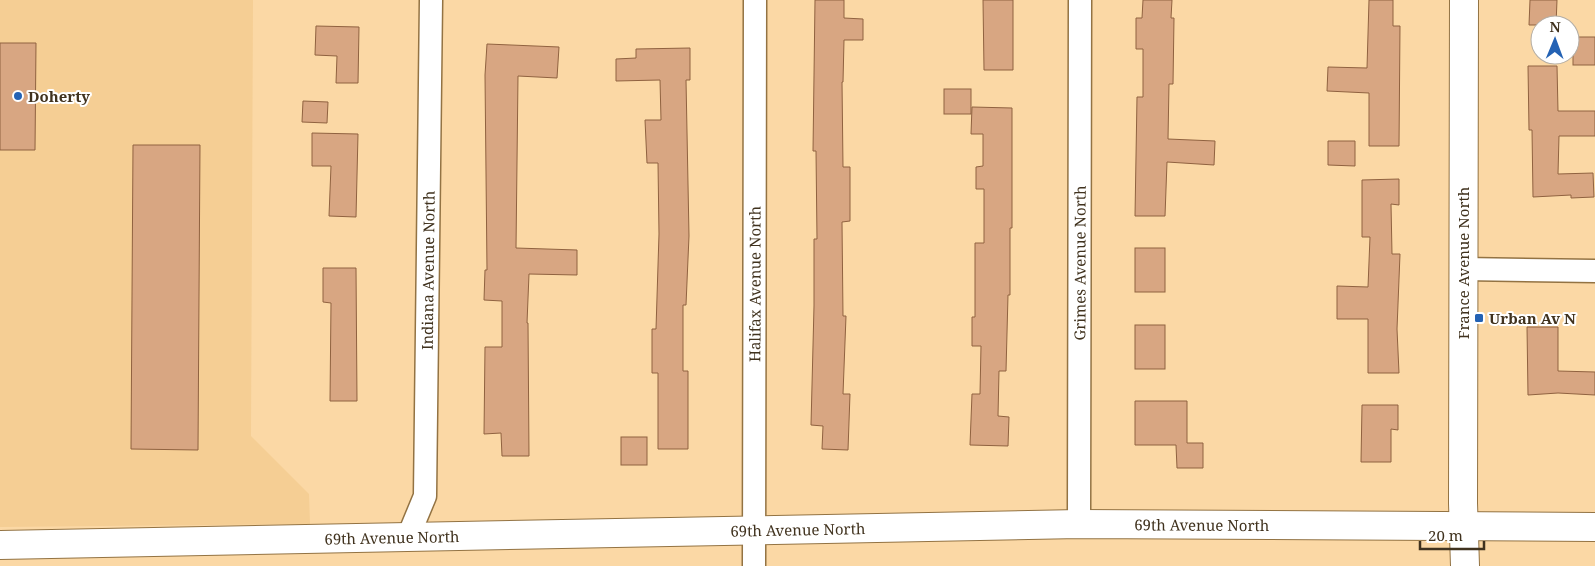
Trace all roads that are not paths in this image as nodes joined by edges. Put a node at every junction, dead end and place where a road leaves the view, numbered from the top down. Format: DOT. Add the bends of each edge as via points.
graph roads {
  1 [pos="431,0"];
  2 [pos="755,0"];
  3 [pos="1080,0"];
  4 [pos="1464,0"];
  5 [pos="1463,269"];
  6 [pos="1595,271"];
  7 [pos="1079,524"];
  8 [pos="1463,526"];
  9 [pos="1595,527"];
  10 [pos="754,530"];
  11 [pos="408,538"];
  12 [pos="0,544"];
  13 [pos="754,566"];
  14 [pos="1465,566"];
  1 -- 11 [label="street, Indiana Avenue North" via="425,496"];
  2 -- 10 [label="street, Halifax Avenue North"];
  3 -- 7 [label="street, Grimes Avenue North"];
  4 -- 5 [label="street, France Avenue North"];
  5 -- 6 [label="street"];
  5 -- 8 [label="street, France Avenue North"];
  7 -- 8 [label="street, 69th Avenue North"];
  7 -- 10 [label="street, 69th Avenue North"];
  8 -- 9 [label="street, 69th Avenue North"];
  8 -- 14 [label="street, France Avenue North"];
  10 -- 11 [label="street, 69th Avenue North"];
  10 -- 13 [label="street, Halifax Avenue North"];
  11 -- 12 [label="street, 69th Avenue North"];
}
